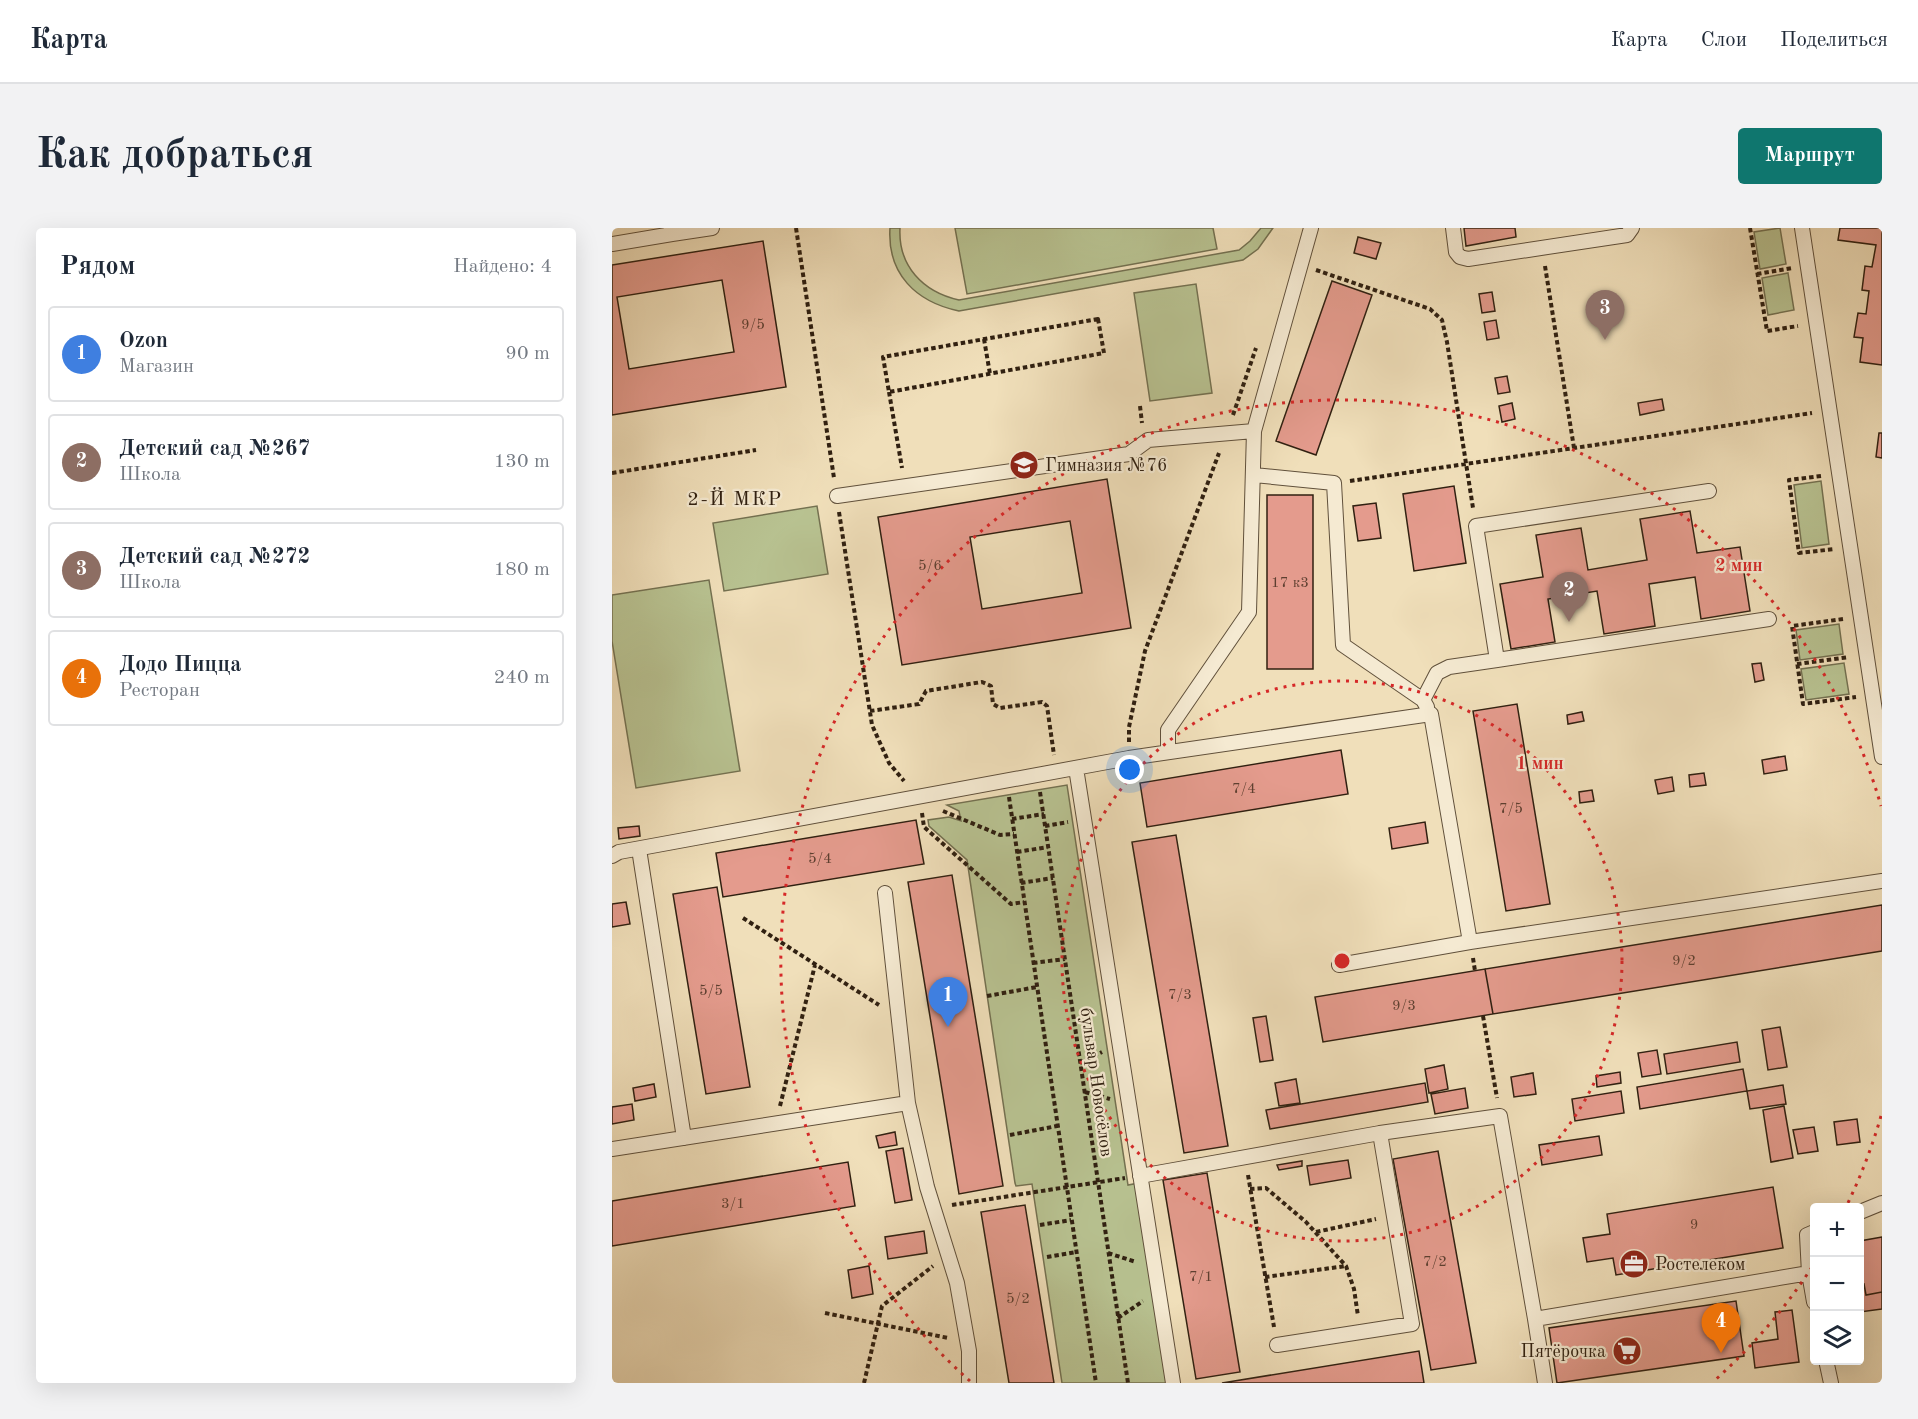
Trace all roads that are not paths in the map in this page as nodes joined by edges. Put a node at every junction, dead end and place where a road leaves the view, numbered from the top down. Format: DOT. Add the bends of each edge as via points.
graph roads {
  1 [pos="712,228"];
  2 [pos="1311,228"];
  3 [pos="1453,228"];
  4 [pos="1632,228"];
  5 [pos="1803,228"];
  6 [pos="671,231"];
  7 [pos="612,244"];
  8 [pos="1254,431"];
  9 [pos="1254,475"];
  10 [pos="1709,491"];
  11 [pos="837,496"];
  12 [pos="1769,619"];
  13 [pos="1497,660"];
  14 [pos="1423,700"];
  15 [pos="1431,714"];
  16 [pos="1168,752"];
  17 [pos="1882,757"];
  18 [pos="1076,768"];
  19 [pos="639,849"];
  20 [pos="612,856"];
  21 [pos="1882,881"];
  22 [pos="885,893"];
  23 [pos="1470,942"];
  24 [pos="1339,965"];
  25 [pos="908,1103"];
  26 [pos="1380,1133"];
  27 [pos="684,1138"];
  28 [pos="612,1149"];
  29 [pos="1140,1176"];
  30 [pos="1882,1203"];
  31 [pos="1864,1210"];
  32 [pos="1810,1234"];
  33 [pos="1809,1273"];
  34 [pos="1810,1278"];
  35 [pos="1534,1319"];
  36 [pos="1277,1345"];
  37 [pos="1827,1365"];
  38 [pos="969,1383"];
  39 [pos="1173,1383"];
  40 [pos="1545,1383"];
  41 [pos="1831,1383"];
  1 -- 6 [label="lane"];
  2 -- 8 [label="lane"];
  3 -- 4 [label="lane" via="1456,252 1468,259 1626,235"];
  5 -- 17 [label="lane"];
  6 -- 7 [label="lane"];
  8 -- 9 [label="lane"];
  8 -- 11 [label="lane" via="1148,440 1129,454"];
  9 -- 14 [label="lane" via="1334,483 1343,645"];
  9 -- 16 [label="lane" via="1249,612 1168,730"];
  10 -- 13 [label="lane" via="1476,526"];
  12 -- 13 [label="lane"];
  13 -- 14 [label="lane" via="1449,667 1437,673"];
  14 -- 15 [label="lane"];
  15 -- 16 [label="lane"];
  15 -- 23 [label="lane"];
  16 -- 18 [label="lane"];
  18 -- 19 [label="lane"];
  18 -- 29 [label="lane"];
  19 -- 20 [label="lane"];
  19 -- 27 [label="lane"];
  21 -- 23 [label="lane"];
  22 -- 25 [label="lane"];
  23 -- 24 [label="lane"];
  25 -- 27 [label="lane"];
  25 -- 38 [label="lane" via="927,1187 957,1283 968,1342"];
  26 -- 29 [label="lane"];
  26 -- 35 [label="lane" via="1500,1116"];
  26 -- 36 [label="lane" via="1412,1324"];
  27 -- 28 [label="lane"];
  29 -- 39 [label="lane"];
  30 -- 31 [label="lane"];
  32 -- 33 [label="lane"];
  33 -- 34 [label="lane"];
  33 -- 35 [label="lane"];
  35 -- 40 [label="lane"];
  37 -- 41 [label="lane"];
}
